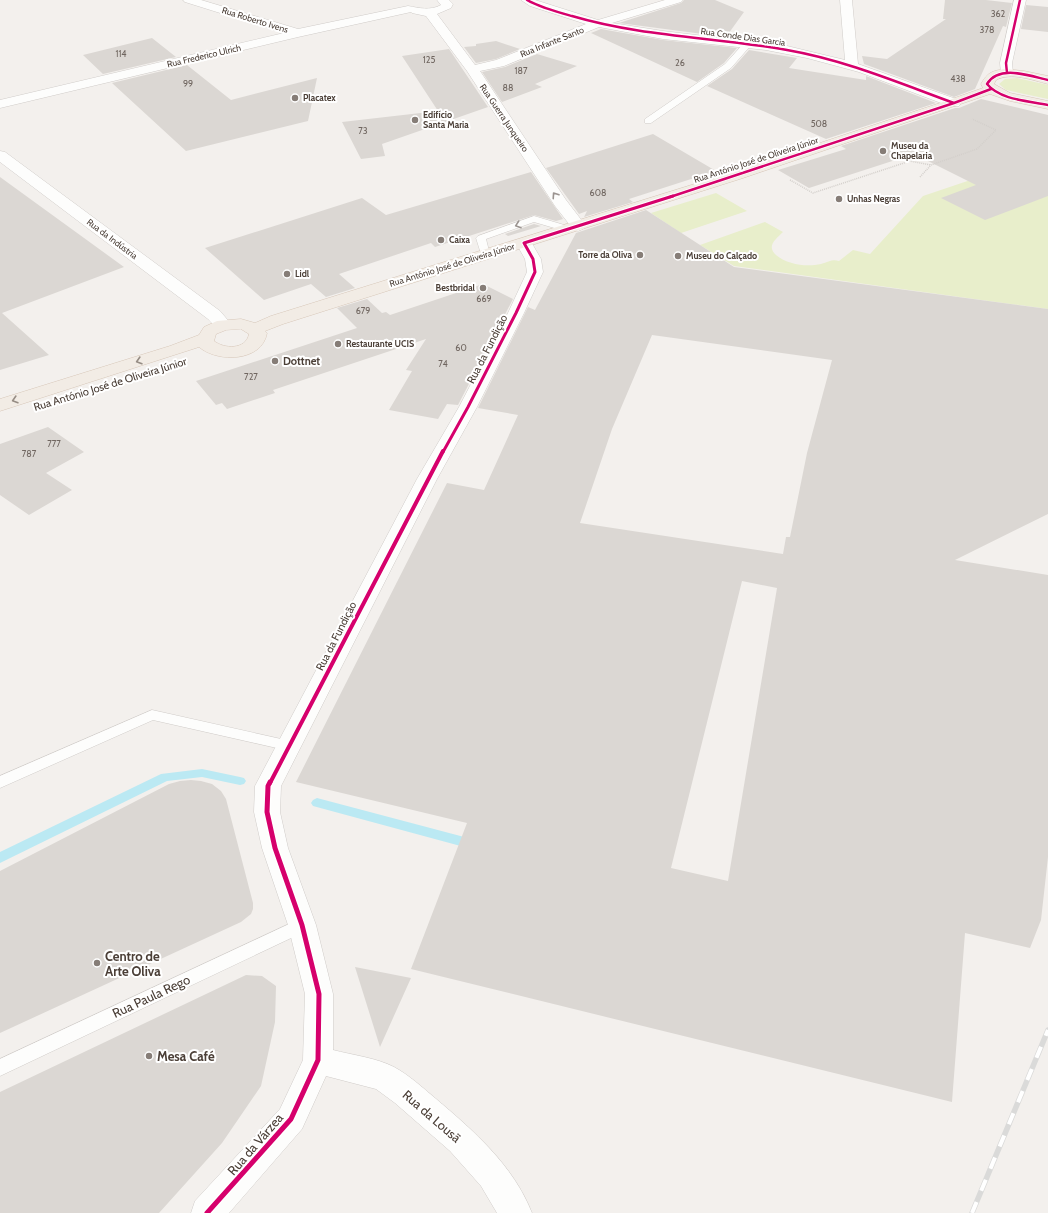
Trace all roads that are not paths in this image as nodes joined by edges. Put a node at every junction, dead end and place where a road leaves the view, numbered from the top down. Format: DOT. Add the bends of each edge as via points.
graph roads {
  1 [pos="189,0"];
  2 [pos="443,0"];
  3 [pos="527,0"];
  4 [pos="677,0"];
  5 [pos="846,0"];
  6 [pos="1020,0"];
  7 [pos="409,5"];
  8 [pos="429,12"];
  9 [pos="596,24"];
  10 [pos="298,33"];
  11 [pos="748,44"];
  12 [pos="852,64"];
  13 [pos="472,69"];
  14 [pos="1007,73"];
  15 [pos="1048,80"];
  16 [pos="991,89"];
  17 [pos="954,103"];
  18 [pos="0,104"];
  19 [pos="1048,105"];
  20 [pos="648,121"];
  21 [pos="0,155"];
  22 [pos="573,228"];
  23 [pos="524,243"];
  24 [pos="485,255"];
  25 [pos="223,325"];
  26 [pos="255,329"];
  27 [pos="205,339"];
  28 [pos="220,352"];
  29 [pos="0,405"];
  30 [pos="0,418"];
  31 [pos="290,746"];
  32 [pos="0,782"];
  33 [pos="302,925"];
  34 [pos="318,1060"];
  35 [pos="0,1068"];
  36 [pos="207,1213"];
  37 [pos="516,1213"];
  1 -- 10 [label="street, Rua Roberto Ivens"];
  2 -- 8 [label="street" via="446,6"];
  3 -- 9 [label="street, Rua Conde Dias Garcia"];
  4 -- 9 [label="street, Rua Infante Santo"];
  5 -- 12 [label="street"];
  6 -- 14 [label="street" via="1006,63"];
  7 -- 8 [label="street" via="418,12"];
  7 -- 10 [label="street, Rua Frederico Ulrich"];
  8 -- 13 [label="street, Rua Guerra Junqueiro"];
  9 -- 11 [label="street, Rua Conde Dias Garcia"];
  9 -- 13 [label="street, Rua Infante Santo" via="500,63"];
  10 -- 18 [label="street, Rua Frederico Ulrich"];
  11 -- 12 [label="street, Rua Conde Dias Garcia"];
  11 -- 20 [label="lane" via="728,66"];
  12 -- 17 [label="street, Rua Conde Dias Garcia"];
  22 -- 13 [label="street, Rua Guerra Junqueiro, one-way" via="560,203"];
  14 -- 15 [label="main road"];
  14 -- 16 [label="main road" via="988,80 987,84"];
  16 -- 17 [label="main road, Rua António José de Oliveira Júnior"];
  16 -- 19 [label="main road" via="1000,94"];
  17 -- 22 [label="main road, Rua António José de Oliveira Júnior"];
  21 -- 25 [label="street, Rua da Indústria" via="214,315"];
  22 -- 23 [label="main road, Rua António José de Oliveira Júnior"];
  22 -- 24 [label="lane, one-way" via="534,219 481,238"];
  23 -- 24 [label="main road, Rua António José de Oliveira Júnior"];
  23 -- 31 [label="street, Rua da Fundição" via="533,259 534,272 519,306"];
  24 -- 26 [label="main road, Rua António José de Oliveira Júnior"];
  25 -- 26 [label="main road" via="241,324"];
  25 -- 27 [label="main road, Rua António José de Oliveira Júnior" via="210,331"];
  26 -- 28 [label="main road, Rua António José de Oliveira Júnior" via="258,337 252,346 237,352"];
  27 -- 28 [label="main road" via="208,346"];
  27 -- 29 [label="main road, Rua António José de Oliveira Júnior, one-way"];
  28 -- 30 [label="main road, Rua António José de Oliveira Júnior" via="183,360"];
  31 -- 32 [label="lane" via="152,715"];
  31 -- 33 [label="street, Rua da Fundição" via="268,786 267,812 275,848"];
  33 -- 34 [label="street, Rua da Fundição" via="319,994"];
  33 -- 35 [label="lane, Rua Paula Rego"];
  34 -- 36 [label="street, Rua da Várzea" via="290,1119"];
  34 -- 37 [label="street, Rua da Lousã" via="384,1077 406,1093 461,1140 492,1175"];
}
